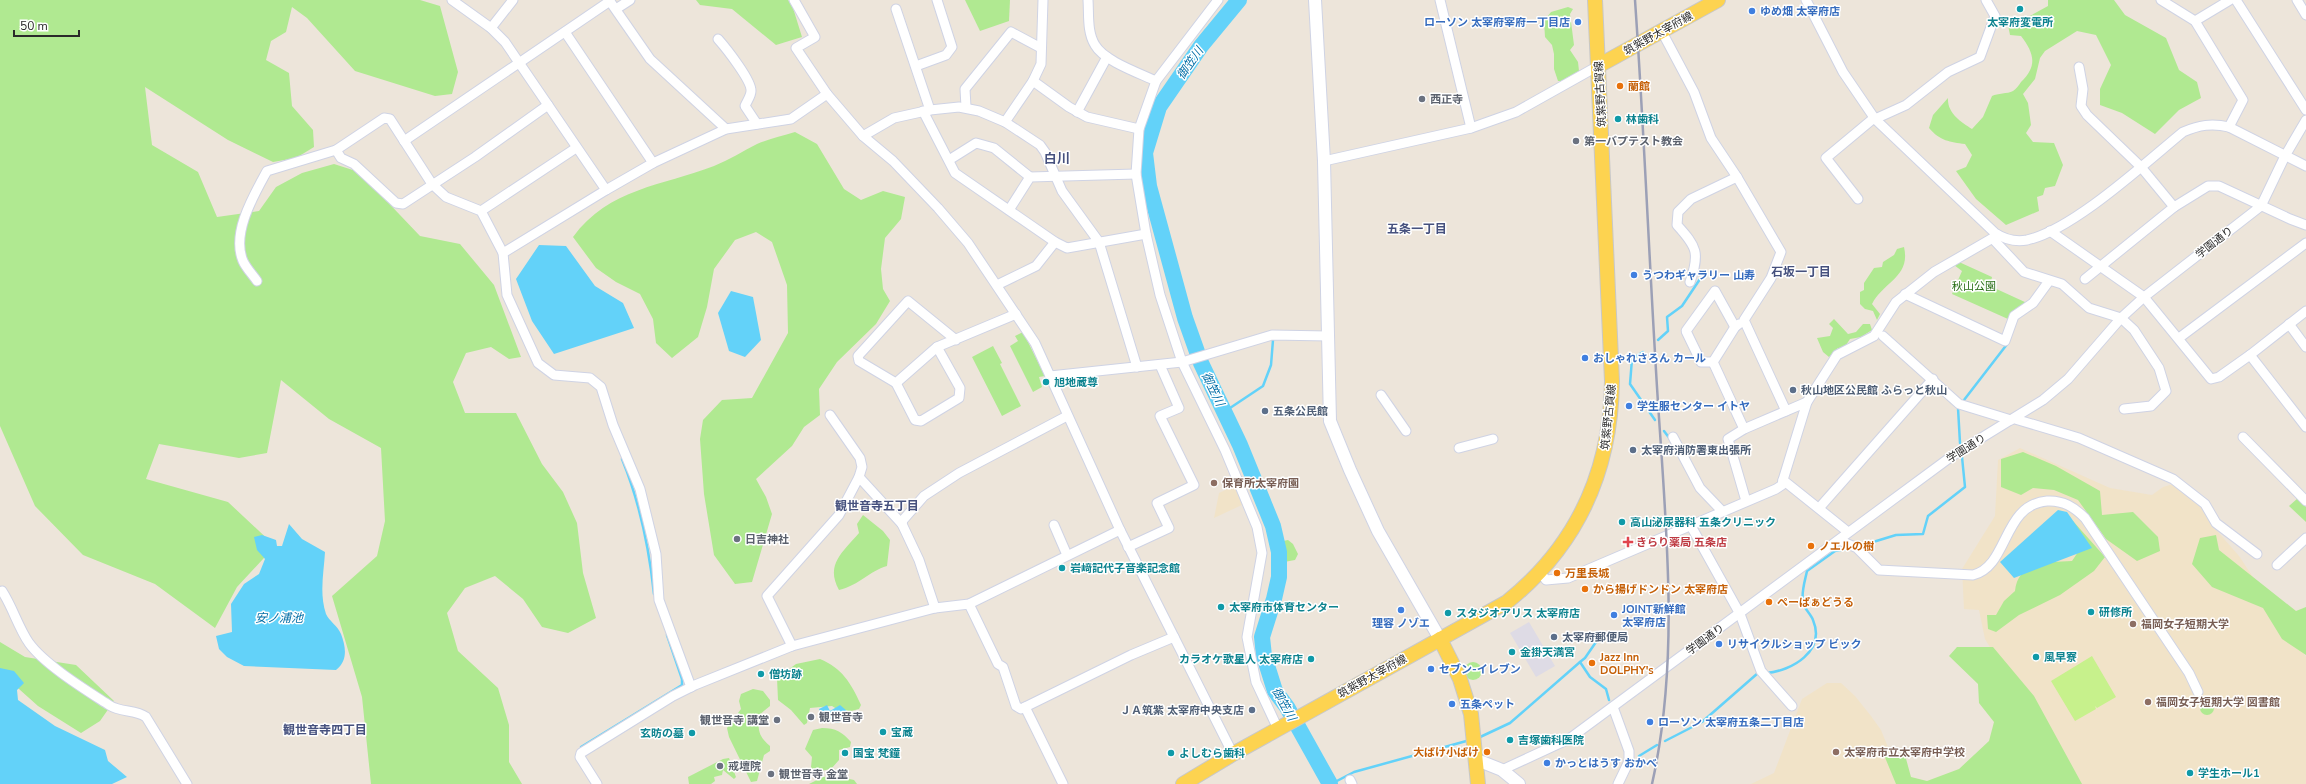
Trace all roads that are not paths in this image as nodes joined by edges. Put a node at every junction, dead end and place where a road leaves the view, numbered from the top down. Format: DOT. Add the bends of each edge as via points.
graph roads {
  1 [pos="452,0"];
  2 [pos="513,0"];
  3 [pos="630,0"];
  4 [pos="794,0"];
  5 [pos="937,0"];
  6 [pos="1043,0"];
  7 [pos="1088,0"];
  8 [pos="1218,0"];
  9 [pos="1315,0"];
  10 [pos="1440,0"];
  11 [pos="1595,0"];
  12 [pos="1718,0"];
  13 [pos="1806,0"];
  14 [pos="1986,0"];
  15 [pos="2160,0"];
  16 [pos="2230,0"];
  17 [pos="2236,0"];
  18 [pos="2297,0"];
  19 [pos="609,1"];
  20 [pos="616,9"];
  21 [pos="896,9"];
  22 [pos="2306,15"];
  23 [pos="2196,21"];
  24 [pos="491,28"];
  25 [pos="1661,30"];
  26 [pos="565,32"];
  27 [pos="718,39"];
  28 [pos="1041,48"];
  29 [pos="1107,57"];
  30 [pos="520,64"];
  31 [pos="916,66"];
  32 [pos="1598,66"];
  33 [pos="2079,67"];
  34 [pos="1033,81"];
  35 [pos="1156,81"];
  36 [pos="827,94"];
  37 [pos="548,105"];
  38 [pos="966,107"];
  39 [pos="2306,110"];
  40 [pos="926,111"];
  41 [pos="1077,112"];
  42 [pos="1875,118"];
  43 [pos="2306,120"];
  44 [pos="1005,122"];
  45 [pos="757,124"];
  46 [pos="2229,127"];
  47 [pos="1471,128"];
  48 [pos="726,129"];
  49 [pos="1139,129"];
  50 [pos="863,136"];
  51 [pos="404,141"];
  52 [pos="576,148"];
  53 [pos="336,150"];
  54 [pos="2284,156"];
  55 [pos="949,160"];
  56 [pos="1324,161"];
  57 [pos="653,163"];
  58 [pos="2306,166"];
  59 [pos="2141,167"];
  60 [pos="1136,174"];
  61 [pos="1056,176"];
  62 [pos="1030,177"];
  63 [pos="1737,177"];
  64 [pos="432,184"];
  65 [pos="606,190"];
  66 [pos="1858,199"];
  67 [pos="2261,206"];
  68 [pos="2174,207"];
  69 [pos="1009,210"];
  70 [pos="481,211"];
  71 [pos="2306,225"];
  72 [pos="2050,231"];
  73 [pos="1146,234"];
  74 [pos="1995,237"];
  75 [pos="1055,242"];
  76 [pos="1100,242"];
  77 [pos="2306,242"];
  78 [pos="503,253"];
  79 [pos="2099,267"];
  80 [pos="2085,279"];
  81 [pos="257,281"];
  82 [pos="2050,281"];
  83 [pos="1690,282"];
  84 [pos="997,285"];
  85 [pos="1905,294"];
  86 [pos="2144,296"];
  87 [pos="2306,311"];
  88 [pos="1016,314"];
  89 [pos="2121,318"];
  90 [pos="1744,320"];
  91 [pos="2289,324"];
  92 [pos="1735,327"];
  93 [pos="1328,336"];
  94 [pos="1883,336"];
  95 [pos="2179,338"];
  96 [pos="956,340"];
  97 [pos="2306,347"];
  98 [pos="938,348"];
  99 [pos="2250,355"];
  100 [pos="1184,361"];
  101 [pos="1713,362"];
  102 [pos="1160,365"];
  103 [pos="1137,367"];
  104 [pos="1050,376"];
  105 [pos="1933,379"];
  106 [pos="896,383"];
  107 [pos="1381,395"];
  108 [pos="1807,402"];
  109 [pos="2124,409"];
  110 [pos="1786,411"];
  111 [pos="830,414"];
  112 [pos="1066,416"];
  113 [pos="2013,420"];
  114 [pos="2306,427"];
  115 [pos="1744,429"];
  116 [pos="1406,431"];
  117 [pos="1673,437"];
  118 [pos="2243,438"];
  119 [pos="1493,439"];
  120 [pos="1459,448"];
  121 [pos="859,477"];
  122 [pos="1783,480"];
  123 [pos="1746,501"];
  124 [pos="2306,501"];
  125 [pos="1820,507"];
  126 [pos="1722,512"];
  127 [pos="902,524"];
  128 [pos="1054,525"];
  129 [pos="1691,526"];
  130 [pos="1120,530"];
  131 [pos="1848,532"];
  132 [pos="2306,538"];
  133 [pos="1838,540"];
  134 [pos="1128,547"];
  135 [pos="2257,554"];
  136 [pos="1067,555"];
  137 [pos="2277,565"];
  138 [pos="1540,572"];
  139 [pos="2,592"];
  140 [pos="969,604"];
  141 [pos="935,608"];
  142 [pos="1740,614"];
  143 [pos="1174,637"];
  144 [pos="1440,639"];
  145 [pos="792,646"];
  146 [pos="691,687"];
  147 [pos="2198,692"];
  148 [pos="1792,706"];
  149 [pos="1025,707"];
  150 [pos="1613,707"];
  151 [pos="1279,728"];
  152 [pos="1233,754"];
  153 [pos="1477,760"];
  154 [pos="1502,770"];
  155 [pos="1187,783"];
  156 [pos="187,784"];
  157 [pos="597,784"];
  158 [pos="1063,784"];
  159 [pos="1469,784"];
  160 [pos="1478,784"];
  161 [pos="1519,784"];
  162 [pos="1618,784"];
  1 -- 24 [label="street"];
  2 -- 24 [label="street"];
  3 -- 20 [label="street"];
  4 -- 36 [label="street" via="815,37 796,48"];
  5 -- 31 [label="street" via="952,47 946,55"];
  6 -- 28 [label="street"];
  7 -- 29 [label="street" via="1091,36 1095,46"];
  8 -- 35 [label="street"];
  9 -- 56 [label="street"];
  10 -- 47 [label="street"];
  11 -- 32 [label="main road, 筑紫野古賀線"];
  12 -- 25 [label="main road, 筑紫野太宰府線"];
  13 -- 42 [label="street" via="1843,72"];
  14 -- 42 [label="street" via="1995,16 1980,57 1948,72 1906,105"];
  15 -- 23 [label="street"];
  16 -- 23 [label="street"];
  17 -- 39 [label="street"];
  18 -- 22 [label="street"];
  19 -- 20 [label="street"];
  19 -- 26 [label="street"];
  20 -- 48 [label="street" via="650,59"];
  21 -- 31 [label="street"];
  23 -- 46 [label="street" via="2243,100"];
  24 -- 30 [label="street" via="505,42"];
  25 -- 32 [label="main road, 筑紫野太宰府線"];
  25 -- 63 [label="street" via="1694,92 1710,138"];
  26 -- 30 [label="street"];
  26 -- 57 [label="street"];
  27 -- 45 [label="street" via="750,86 751,94 745,106"];
  28 -- 34 [label="street" via="1041,64"];
  28 -- 38 [label="street" via="1011,32 965,88"];
  29 -- 35 [label="street"];
  29 -- 41 [label="street"];
  30 -- 37 [label="street"];
  30 -- 51 [label="street"];
  31 -- 40 [label="street"];
  32 -- 47 [label="street" via="1516,112"];
  32 -- 138 [label="main road, 筑紫野古賀線" via="1612,403 1606,448 1589,499 1565,541"];
  33 -- 59 [label="street" via="2083,89 2081,106 2087,115"];
  34 -- 41 [label="street"];
  34 -- 44 [label="street"];
  35 -- 49 [label="street"];
  36 -- 45 [label="street" via="791,119"];
  36 -- 50 [label="street"];
  37 -- 52 [label="street"];
  37 -- 64 [label="street"];
  38 -- 40 [label="street"];
  38 -- 44 [label="street"];
  40 -- 50 [label="street" via="889,120"];
  40 -- 55 [label="street"];
  41 -- 49 [label="street"];
  42 -- 66 [label="street" via="1826,158"];
  42 -- 74 [label="street"];
  43 -- 54 [label="street, 学園通り"];
  44 -- 61 [label="street" via="1040,146"];
  45 -- 48 [label="street"];
  46 -- 54 [label="street"];
  46 -- 59 [label="street" via="2194,127 2183,132"];
  47 -- 56 [label="street"];
  48 -- 57 [label="street"];
  49 -- 60 [label="street"];
  50 -- 84 [label="street" via="893,161 938,208 968,243"];
  51 -- 53 [label="street" via="390,119 384,118"];
  51 -- 64 [label="street"];
  52 -- 65 [label="street"];
  52 -- 70 [label="street"];
  53 -- 64 [label="street" via="341,158 354,164 396,204 403,204"];
  53 -- 81 [label="street" via="267,171 246,211 240,244 243,261"];
  54 -- 58 [label="street"];
  54 -- 67 [label="street, 学園通り"];
  55 -- 62 [label="street" via="976,144 994,148"];
  55 -- 69 [label="street" via="960,178"];
  56 -- 93 [label="street"];
  57 -- 65 [label="street"];
  59 -- 68 [label="street"];
  59 -- 72 [label="street" via="2093,204"];
  60 -- 61 [label="street"];
  60 -- 73 [label="street"];
  61 -- 62 [label="street"];
  61 -- 76 [label="street" via="1069,202"];
  62 -- 69 [label="street"];
  63 -- 83 [label="street" via="1691,199 1678,212 1677,225 1692,242 1697,255"];
  63 -- 90 [label="street" via="1781,252 1771,278"];
  64 -- 70 [label="street" via="446,197"];
  65 -- 78 [label="street"];
  67 -- 68 [label="street" via="2220,186 2208,186"];
  67 -- 71 [label="street"];
  67 -- 86 [label="street, 学園通り"];
  68 -- 79 [label="street"];
  69 -- 75 [label="street"];
  70 -- 78 [label="street"];
  72 -- 74 [label="street" via="2020,240"];
  72 -- 79 [label="street"];
  73 -- 76 [label="street"];
  73 -- 100 [label="street" via="1160,295"];
  74 -- 82 [label="street" via="2024,272"];
  74 -- 85 [label="street" via="1934,272"];
  75 -- 76 [label="street" via="1067,248"];
  75 -- 84 [label="street" via="1036,266"];
  76 -- 103 [label="street"];
  77 -- 95 [label="street"];
  78 -- 146 [label="street" via="505,288 538,363 554,375 590,378 598,382 604,392 613,425 640,489 656,554 659,600"];
  79 -- 80 [label="street"];
  79 -- 86 [label="street"];
  82 -- 85 [label="street" via="2033,303 2014,316 2005,342"];
  82 -- 89 [label="street" via="2062,284 2089,308"];
  84 -- 88 [label="street"];
  85 -- 108 [label="street" via="1890,309 1874,336 1837,355"];
  86 -- 89 [label="street, 学園通り"];
  86 -- 95 [label="street"];
  87 -- 91 [label="street"];
  88 -- 96 [label="street"];
  88 -- 104 [label="street" via="1035,343"];
  89 -- 109 [label="street" via="2134,330 2159,368 2166,391 2151,406"];
  89 -- 113 [label="street, 学園通り" via="2068,379"];
  90 -- 92 [label="street"];
  90 -- 110 [label="street"];
  91 -- 97 [label="street"];
  91 -- 99 [label="street"];
  92 -- 101 [label="street"];
  92 -- 101 [label="street" via="1715,291 1686,331 1701,362"];
  93 -- 100 [label="street" via="1272,335"];
  93 -- 144 [label="street" via="1329,412 1332,430 1378,531"];
  94 -- 105 [label="street"];
  95 -- 99 [label="street" via="2213,379"];
  96 -- 98 [label="street"];
  96 -- 106 [label="street" via="908,302 858,356 859,361"];
  98 -- 106 [label="street"];
  98 -- 106 [label="street" via="960,388 959,398 921,421 915,420"];
  99 -- 114 [label="street"];
  100 -- 102 [label="street"];
  100 -- 151 [label="street" via="1257,526 1262,553 1247,637 1256,682"];
  101 -- 115 [label="street"];
  102 -- 103 [label="street"];
  102 -- 134 [label="street" via="1179,408 1160,416 1194,485 1158,503 1169,528"];
  103 -- 104 [label="street"];
  104 -- 112 [label="street"];
  105 -- 113 [label="street" via="1959,404"];
  105 -- 125 [label="street"];
  107 -- 116 [label="street"];
  108 -- 110 [label="street"];
  108 -- 122 [label="street"];
  110 -- 115 [label="street"];
  111 -- 121 [label="street" via="862,462"];
  112 -- 127 [label="street" via="959,473 924,496"];
  112 -- 130 [label="street"];
  113 -- 131 [label="street, 学園通り" via="1952,456"];
  113 -- 135 [label="street" via="2079,438 2173,479 2205,504 2216,524"];
  115 -- 123 [label="street" via="1728,439"];
  117 -- 126 [label="street" via="1700,488"];
  118 -- 124 [label="street"];
  119 -- 120 [label="street"];
  121 -- 127 [label="street"];
  121 -- 145 [label="street" via="839,515 767,596"];
  122 -- 123 [label="street" via="1776,490"];
  122 -- 125 [label="street"];
  123 -- 126 [label="street"];
  125 -- 131 [label="street"];
  126 -- 129 [label="street"];
  127 -- 141 [label="street" via="919,560"];
  128 -- 136 [label="street"];
  129 -- 138 [label="street" via="1568,578 1546,580"];
  129 -- 142 [label="street"];
  130 -- 134 [label="street"];
  130 -- 136 [label="street"];
  131 -- 133 [label="street, 学園通り"];
  132 -- 137 [label="street"];
  133 -- 142 [label="street, 学園通り"];
  133 -- 147 [label="street" via="1856,548 1879,570 1973,575 1981,573 1990,565 2012,525 2023,512 2038,502 2062,502 2085,518 2189,673"];
  134 -- 143 [label="street"];
  136 -- 140 [label="street"];
  138 -- 144 [label="main road, 筑紫野古賀線" via="1507,602"];
  139 -- 156 [label="street" via="28,642 55,668 111,707 123,711 138,711 146,717"];
  140 -- 141 [label="street"];
  140 -- 149 [label="street" via="998,664 1003,667 1016,706 1021,709"];
  141 -- 145 [label="street"];
  142 -- 148 [label="street" via="1762,671"];
  142 -- 150 [label="street, 学園通り"];
  143 -- 149 [label="street"];
  143 -- 152 [label="street"];
  144 -- 151 [label="main road, 筑紫野太宰府線"];
  144 -- 153 [label="main road" via="1460,678 1471,714"];
  145 -- 146 [label="street"];
  146 -- 157 [label="street" via="580,753"];
  149 -- 158 [label="street"];
  150 -- 154 [label="street, 学園通り" via="1569,739"];
  150 -- 162 [label="street" via="1630,751 1630,761"];
  151 -- 152 [label="main road"];
  152 -- 155 [label="main road"];
  153 -- 154 [label="street"];
  153 -- 159 [label="street"];
  153 -- 160 [label="main road"];
  154 -- 161 [label="street"];
}
